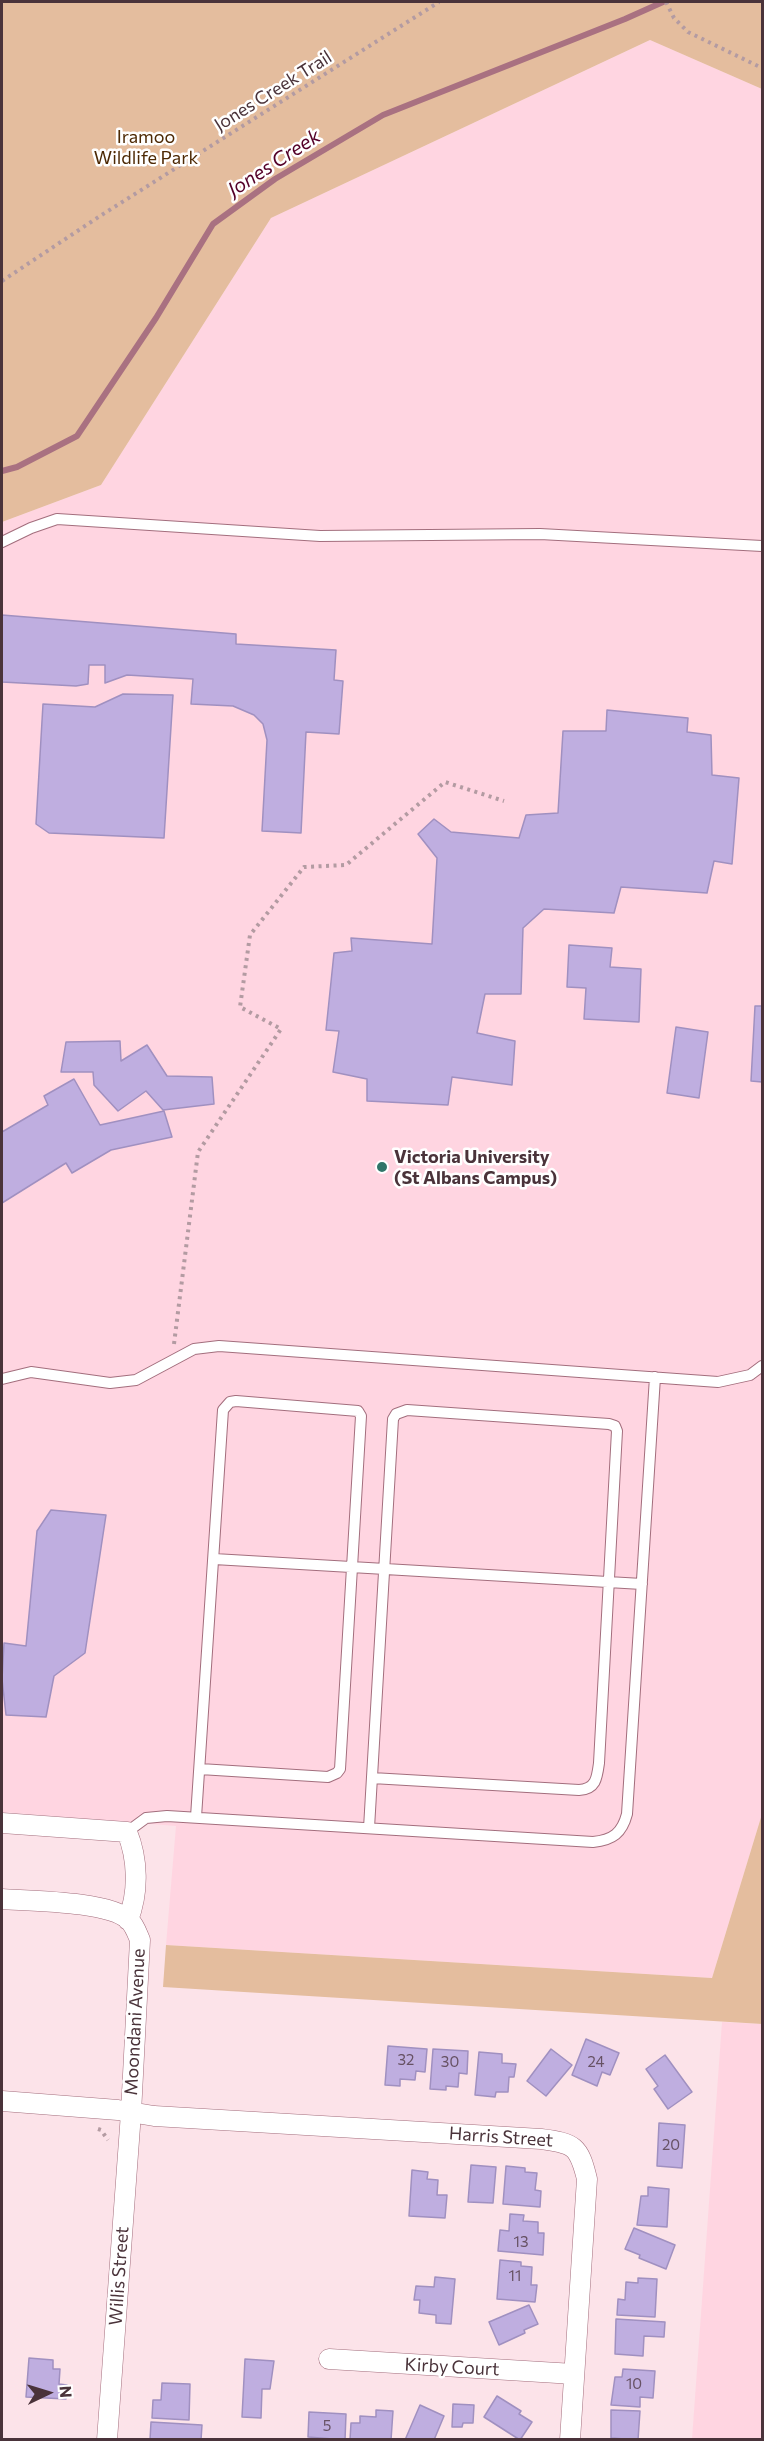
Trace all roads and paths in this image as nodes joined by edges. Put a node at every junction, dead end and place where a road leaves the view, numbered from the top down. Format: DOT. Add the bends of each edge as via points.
graph roads {
  1 [pos="439,2"];
  2 [pos="666,2"];
  3 [pos="762,68"];
  4 [pos="2,281"];
  5 [pos="2,542"];
  6 [pos="762,546"];
  7 [pos="504,801"];
  8 [pos="172,1359"];
  9 [pos="762,1366"];
  10 [pos="655,1377"];
  11 [pos="2,1379"];
  12 [pos="214,1559"];
  13 [pos="352,1567"];
  14 [pos="385,1569"];
  15 [pos="609,1582"];
  16 [pos="642,1584"];
  17 [pos="200,1769"];
  18 [pos="372,1779"];
  19 [pos="196,1817"];
  20 [pos="2,1823"];
  21 [pos="369,1828"];
  22 [pos="127,1832"];
  23 [pos="2,1899"];
  24 [pos="128,1920"];
  25 [pos="2,2101"];
  26 [pos="131,2113"];
  27 [pos="90,2129"];
  28 [pos="108,2149"];
  29 [pos="329,2360"];
  30 [pos="574,2374"];
  31 [pos="107,2439"];
  32 [pos="570,2439"];
  1 -- 4 [label="path, Jones Creek Trail"];
  2 -- 3 [label="path" via="674,18 688,32"];
  5 -- 6 [label="lane" via="57,519 320,536 540,534"];
  7 -- 8 [label="path" via="445,782 346,865 304,867 250,935 240,1007 281,1029 198,1152"];
  8 -- 10 [label="lane" via="194,1349 219,1346"];
  8 -- 11 [label="lane" via="136,1380 110,1383 31,1372"];
  9 -- 10 [label="lane" via="750,1376 718,1382"];
  10 -- 16 [label="lane"];
  12 -- 13 [label="lane"];
  12 -- 13 [label="lane" via="223,1410 236,1401 358,1411 361,1416"];
  12 -- 17 [label="lane"];
  13 -- 14 [label="lane"];
  13 -- 17 [label="lane" via="337,1773 328,1777"];
  14 -- 15 [label="lane"];
  14 -- 15 [label="lane" via="393,1419 407,1410 615,1426"];
  14 -- 18 [label="lane"];
  15 -- 16 [label="lane"];
  15 -- 18 [label="lane" via="599,1763 592,1787 579,1790"];
  16 -- 21 [label="lane" via="627,1814 624,1827 616,1836 593,1842"];
  17 -- 19 [label="lane"];
  18 -- 21 [label="lane"];
  19 -- 21 [label="lane"];
  19 -- 22 [label="lane" via="154,1816"];
  20 -- 22 [label="street"];
  22 -- 24 [label="street" via="136,1879 134,1907"];
  23 -- 24 [label="street" via="88,1906"];
  24 -- 26 [label="street, Moondani Avenue" via="136,1930 141,1954"];
  25 -- 26 [label="street, Harris Street"];
  26 -- 30 [label="street, Harris Street" via="565,2142 577,2152 587,2180"];
  26 -- 31 [label="street, Willis Street"];
  27 -- 28 [label="path" via="101,2130 109,2137"];
  29 -- 30 [label="street, Kirby Court"];
  30 -- 32 [label="street, Harris Street"];
}
